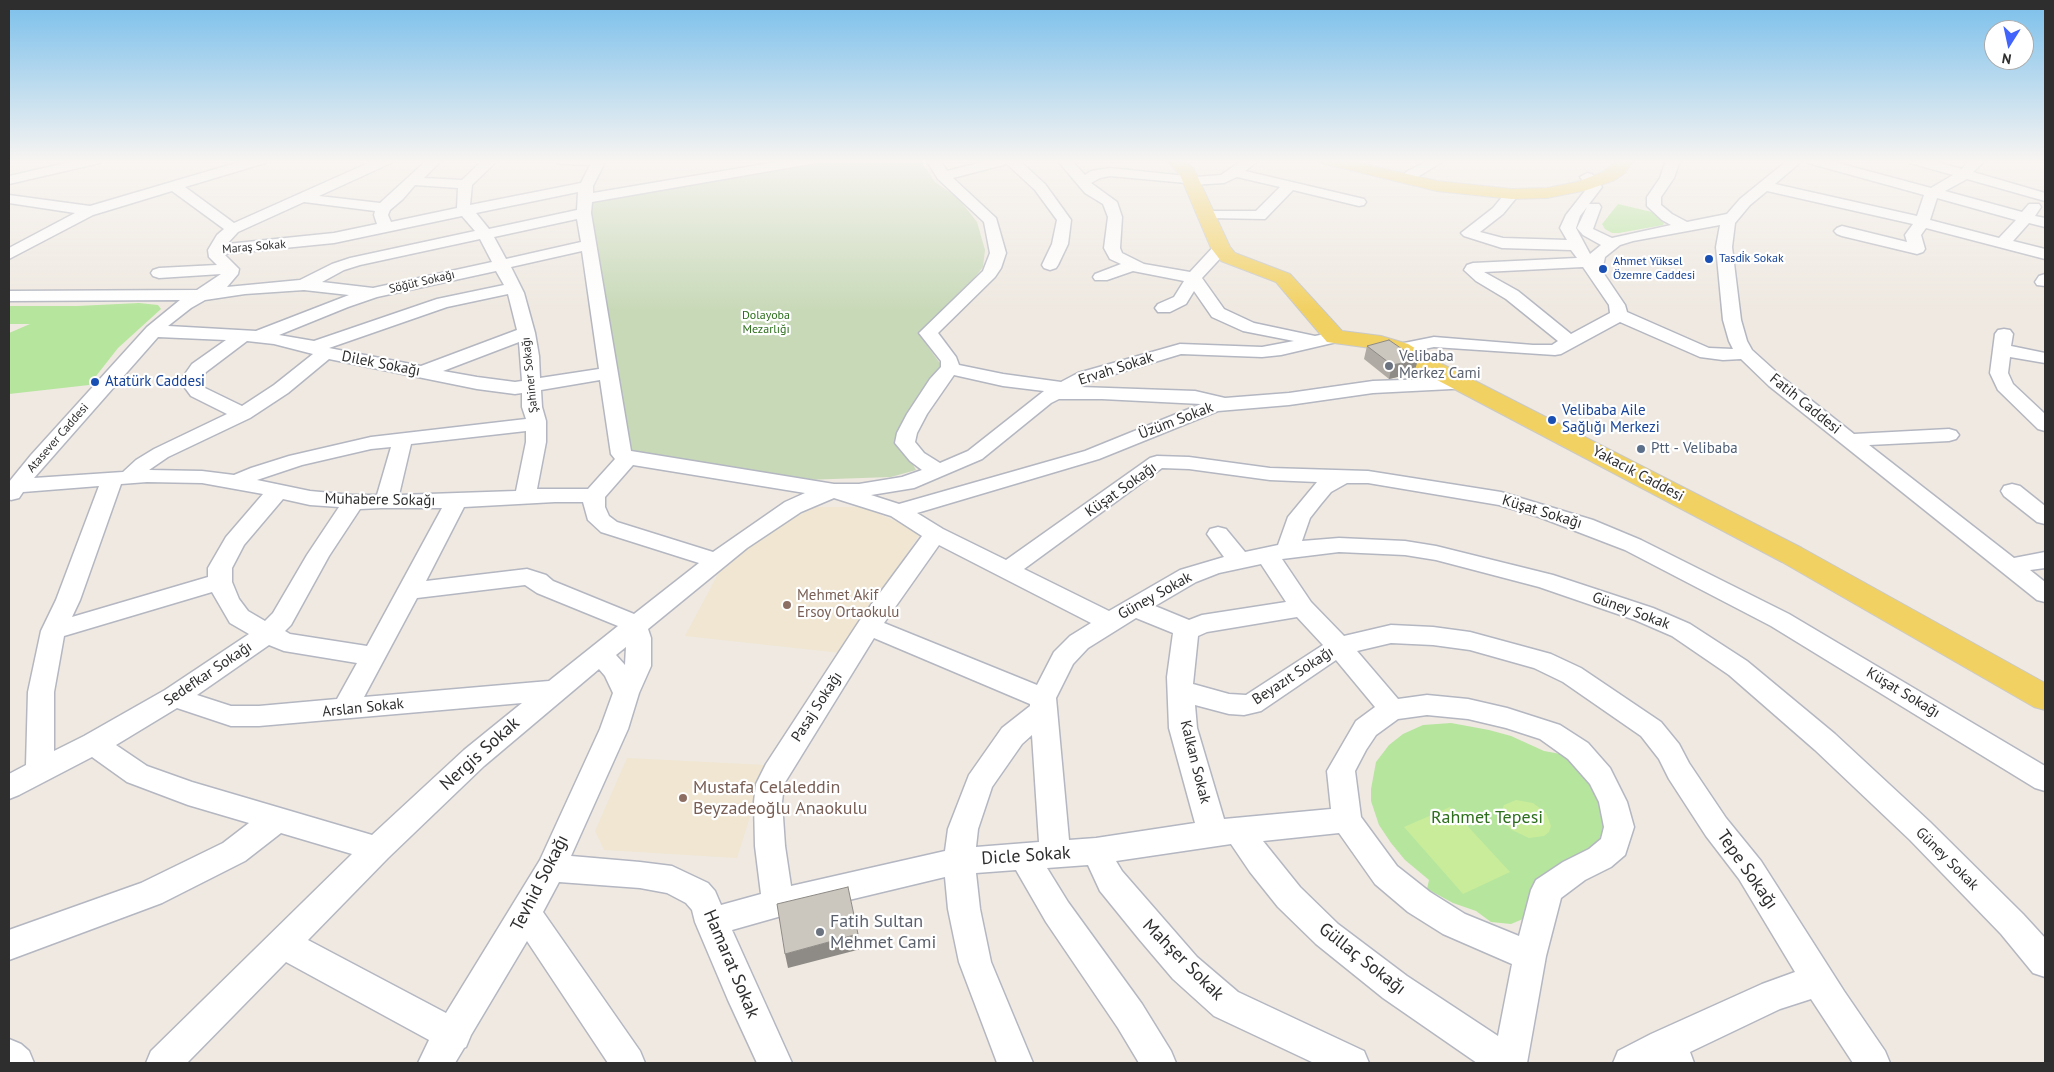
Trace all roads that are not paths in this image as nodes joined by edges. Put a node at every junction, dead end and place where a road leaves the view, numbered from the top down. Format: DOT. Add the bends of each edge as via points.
graph roads {
  1 [pos="85,210"];
  2 [pos="95,210"];
  3 [pos="207,210"];
  4 [pos="276,210"];
  5 [pos="382,210"];
  6 [pos="474,210"];
  7 [pos="553,210"];
  8 [pos="586,210"];
  9 [pos="980,210"];
  10 [pos="1057,210"];
  11 [pos="1112,210"];
  12 [pos="1206,210"];
  13 [pos="1266,210"];
  14 [pos="1499,210"];
  15 [pos="1578,210"];
  16 [pos="1594,210"];
  17 [pos="1659,210"];
  18 [pos="1738,210"];
  19 [pos="1812,210"];
  20 [pos="1869,210"];
  21 [pos="1926,210"];
  22 [pos="1995,210"];
  23 [pos="2032,210"];
  24 [pos="92,211"];
  25 [pos="464,211"];
  26 [pos="1208,214"];
  27 [pos="1731,218"];
  28 [pos="2025,218"];
  29 [pos="1922,222"];
  30 [pos="2045,223"];
  31 [pos="386,227"];
  32 [pos="1686,227"];
  33 [pos="233,229"];
  34 [pos="1842,231"];
  35 [pos="485,234"];
  36 [pos="1602,242"];
  37 [pos="1915,242"];
  38 [pos="1576,243"];
  39 [pos="2002,243"];
  40 [pos="590,244"];
  41 [pos="1502,244"];
  42 [pos="1221,248"];
  43 [pos="216,250"];
  44 [pos="9,254"];
  45 [pos="2045,254"];
  46 [pos="501,264"];
  47 [pos="1050,265"];
  48 [pos="1134,265"];
  49 [pos="1592,266"];
  50 [pos="1473,268"];
  51 [pos="231,269"];
  52 [pos="159,273"];
  53 [pos="1102,277"];
  54 [pos="1194,278"];
  55 [pos="304,285"];
  56 [pos="405,286"];
  57 [pos="514,288"];
  58 [pos="373,293"];
  59 [pos="202,295"];
  60 [pos="9,296"];
  61 [pos="443,303"];
  62 [pos="1164,308"];
  63 [pos="1218,313"];
  64 [pos="1619,315"];
  65 [pos="153,331"];
  66 [pos="526,333"];
  67 [pos="251,336"];
  68 [pos="1198,336"];
  69 [pos="1335,337"];
  70 [pos="1313,342"];
  71 [pos="1570,342"];
  72 [pos="1400,349"];
  73 [pos="320,350"];
  74 [pos="1745,353"];
  75 [pos="2045,358"];
  76 [pos="950,368"];
  77 [pos="423,372"];
  78 [pos="609,373"];
  79 [pos="1464,384"];
  80 [pos="532,385"];
  81 [pos="1059,390"];
  82 [pos="1231,403"];
  83 [pos="244,414"];
  84 [pos="536,424"];
  85 [pos="2045,425"];
  86 [pos="1949,435"];
  87 [pos="403,438"];
  88 [pos="1849,440"];
  89 [pos="1116,444"];
  90 [pos="628,458"];
  91 [pos="1157,462"];
  92 [pos="938,471"];
  93 [pos="1345,475"];
  94 [pos="121,478"];
  95 [pos="236,482"];
  96 [pos="13,490"];
  97 [pos="278,491"];
  98 [pos="834,491"];
  99 [pos="2012,491"];
  100 [pos="594,496"];
  101 [pos="525,497"];
  102 [pos="456,501"];
  103 [pos="353,502"];
  104 [pos="386,503"];
  105 [pos="899,511"];
  106 [pos="2045,517"];
  107 [pos="935,534"];
  108 [pos="1218,534"];
  109 [pos="1278,553"];
  110 [pos="1239,560"];
  111 [pos="2045,560"];
  112 [pos="717,561"];
  113 [pos="2010,566"];
  114 [pos="1009,569"];
  115 [pos="220,582"];
  116 [pos="410,591"];
  117 [pos="2045,594"];
  118 [pos="1135,608"];
  119 [pos="1302,608"];
  120 [pos="1110,622"];
  121 [pos="636,626"];
  122 [pos="869,626"];
  123 [pos="1188,629"];
  124 [pos="53,631"];
  125 [pos="267,634"];
  126 [pos="1339,646"];
  127 [pos="374,656"];
  128 [pos="596,657"];
  129 [pos="555,690"];
  130 [pos="1181,691"];
  131 [pos="626,693"];
  132 [pos="1603,694"];
  133 [pos="174,698"];
  134 [pos="2045,698"];
  135 [pos="1043,705"];
  136 [pos="344,710"];
  137 [pos="1392,710"];
  138 [pos="94,744"];
  139 [pos="40,772"];
  140 [pos="2045,780"];
  141 [pos="9,787"];
  142 [pos="277,819"];
  143 [pos="1347,820"];
  144 [pos="1226,832"];
  145 [pos="377,849"];
  146 [pos="1096,851"];
  147 [pos="1056,853"];
  148 [pos="1024,855"];
  149 [pos="959,861"];
  150 [pos="551,868"];
  151 [pos="778,903"];
  152 [pos="526,914"];
  153 [pos="712,922"];
  154 [pos="284,944"];
  155 [pos="9,945"];
  156 [pos="1530,956"];
  157 [pos="2045,962"];
  158 [pos="1819,981"];
  159 [pos="454,1034"];
  160 [pos="1670,1055"];
  161 [pos="9,1056"];
  162 [pos="17,1063"];
  163 [pos="163,1063"];
  164 [pos="436,1063"];
  165 [pos="628,1063"];
  166 [pos="775,1063"];
  167 [pos="1016,1063"];
  168 [pos="1159,1063"];
  169 [pos="1352,1063"];
  170 [pos="1509,1063"];
  171 [pos="1630,1063"];
  172 [pos="1873,1063"];
  1 -- 24 [label="street"];
  2 -- 24 [label="street"];
  3 -- 33 [label="street"];
  4 -- 33 [label="street"];
  5 -- 31 [label="street"];
  6 -- 25 [label="street, Maraş Sokak"];
  7 -- 35 [label="street"];
  8 -- 40 [label="street"];
  9 -- 76 [label="street" via="992,221 998,252 996,262 989,274 928,333 950,361"];
  10 -- 47 [label="street" via="1064,220 1064,229"];
  11 -- 48 [label="street" via="1115,221 1112,251"];
  12 -- 26 [label="main road"];
  13 -- 26 [label="street" via="1260,216"];
  14 -- 41 [label="street" via="1469,233"];
  15 -- 38 [label="street" via="1568,228"];
  16 -- 36 [label="street" via="1585,224 1588,232"];
  17 -- 32 [label="street"];
  18 -- 27 [label="street, Fatih Caddesi"];
  19 -- 37 [label="street"];
  20 -- 29 [label="street"];
  21 -- 29 [label="street"];
  22 -- 28 [label="street"];
  23 -- 28 [label="street"];
  24 -- 44 [label="street"];
  25 -- 31 [label="street, Maraş Sokak"];
  25 -- 35 [label="street, Şahiner Sokağı"];
  26 -- 42 [label="main road"];
  27 -- 32 [label="street"];
  27 -- 74 [label="street, Fatih Caddesi" via="1724,247 1732,320"];
  28 -- 30 [label="street"];
  28 -- 39 [label="street"];
  29 -- 37 [label="street"];
  29 -- 39 [label="street"];
  31 -- 43 [label="street, Maraş Sokak" via="314,241"];
  32 -- 36 [label="street"];
  33 -- 43 [label="street" via="222,238"];
  34 -- 37 [label="street"];
  35 -- 46 [label="street, Şahiner Sokağı"];
  35 -- 55 [label="street" via="356,261"];
  36 -- 38 [label="street" via="1601,249"];
  36 -- 49 [label="street"];
  38 -- 41 [label="street"];
  38 -- 49 [label="street"];
  39 -- 45 [label="street"];
  40 -- 46 [label="street, Söğüt Sokağı"];
  40 -- 78 [label="street"];
  41 -- 50 [label="street"];
  42 -- 54 [label="street"];
  42 -- 69 [label="main road" via="1236,262 1283,278"];
  43 -- 51 [label="street" via="217,257"];
  46 -- 56 [label="street, Söğüt Sokağı"];
  46 -- 57 [label="street, Şahiner Sokağı"];
  48 -- 53 [label="street"];
  48 -- 54 [label="street"];
  49 -- 50 [label="street"];
  49 -- 64 [label="street" via="1617,305"];
  50 -- 71 [label="street" via="1474,273 1512,294"];
  51 -- 52 [label="street"];
  51 -- 59 [label="street, Atasever Caddesi" via="223,282"];
  54 -- 62 [label="street" via="1180,300"];
  54 -- 63 [label="street"];
  55 -- 58 [label="street"];
  55 -- 59 [label="street"];
  56 -- 58 [label="street, Söğüt Sokağı"];
  56 -- 61 [label="street" via="404,292 411,296"];
  57 -- 61 [label="street"];
  57 -- 66 [label="street, Şahiner Sokağı"];
  58 -- 67 [label="street, Söğüt Sokağı"];
  59 -- 60 [label="street"];
  59 -- 65 [label="street, Atasever Caddesi" via="171,314"];
  61 -- 73 [label="street"];
  63 -- 68 [label="street"];
  63 -- 70 [label="street" via="1249,327"];
  64 -- 71 [label="street"];
  64 -- 74 [label="street" via="1706,353"];
  65 -- 67 [label="street, Dilek Sokağı"];
  65 -- 96 [label="street, Atasever Caddesi"];
  66 -- 77 [label="street"];
  66 -- 80 [label="street, Şahiner Sokağı"];
  67 -- 73 [label="street, Dilek Sokağı"];
  67 -- 83 [label="street" via="199,368 189,381 198,392"];
  68 -- 70 [label="street, Ervah Sokak" via="1262,352"];
  68 -- 81 [label="street, Ervah Sokak" via="1180,349 1085,377"];
  69 -- 70 [label="street, Ervah Sokak"];
  69 -- 72 [label="main road, Yakacık Caddesi"];
  71 -- 72 [label="street" via="1555,350 1434,342"];
  72 -- 79 [label="main road, Yakacık Caddesi"];
  73 -- 77 [label="street, Dilek Sokağı"];
  73 -- 83 [label="street" via="281,389"];
  74 -- 88 [label="street, Fatih Caddesi"];
  75 -- 85 [label="street" via="2003,342 1999,373 2005,386"];
  76 -- 81 [label="street"];
  76 -- 92 [label="street" via="906,433 905,443 917,457"];
  77 -- 80 [label="street, Dilek Sokağı" via="515,388"];
  78 -- 80 [label="street, Dilek Sokağı"];
  78 -- 90 [label="street" via="621,454"];
  79 -- 82 [label="street, Üzüm Sokak" via="1394,390 1373,387 1289,399"];
  79 -- 134 [label="main road, Yakacık Caddesi" via="1792,555"];
  80 -- 84 [label="street, Şahiner Sokağı"];
  81 -- 82 [label="street" via="1186,397"];
  81 -- 92 [label="street, Ervah Sokak" via="975,455"];
  82 -- 89 [label="street, Üzüm Sokak" via="1199,410"];
  83 -- 94 [label="street" via="161,454"];
  84 -- 87 [label="street"];
  84 -- 101 [label="street, Şahiner Sokağı" via="536,442"];
  86 -- 88 [label="street"];
  87 -- 95 [label="street" via="296,460"];
  87 -- 104 [label="street"];
  88 -- 113 [label="street, Fatih Caddesi"];
  89 -- 91 [label="street"];
  89 -- 105 [label="street, Üzüm Sokak" via="1092,455"];
  90 -- 98 [label="street"];
  90 -- 100 [label="street"];
  91 -- 93 [label="street, Küşat Sokağı" via="1270,474"];
  91 -- 114 [label="street, Küşat Sokağı"];
  92 -- 98 [label="street, Ervah Sokak" via="906,483 859,491"];
  93 -- 109 [label="street" via="1312,499"];
  93 -- 140 [label="street, Küşat Sokağı" via="1501,499 1555,514 1632,545 1780,620"];
  94 -- 95 [label="street, Muhabere Sokağı" via="202,477"];
  94 -- 96 [label="street, Muhabere Sokağı"];
  94 -- 124 [label="street"];
  95 -- 97 [label="street, Muhabere Sokağı"];
  97 -- 103 [label="street, Muhabere Sokağı"];
  97 -- 115 [label="street" via="234,542 220,568"];
  98 -- 105 [label="street"];
  98 -- 112 [label="street, Nergis Sokak" via="793,507 759,528"];
  99 -- 106 [label="street"];
  100 -- 101 [label="street, Muhabere Sokağı"];
  100 -- 112 [label="street" via="598,520 609,527"];
  101 -- 102 [label="street, Muhabere Sokağı"];
  102 -- 104 [label="street, Muhabere Sokağı"];
  102 -- 116 [label="street"];
  103 -- 104 [label="street, Muhabere Sokağı"];
  103 -- 125 [label="street, Sedefkar Sokağı" via="282,619"];
  105 -- 107 [label="street"];
  107 -- 114 [label="street"];
  107 -- 122 [label="street, Pasaj Sokağı"];
  108 -- 110 [label="street"];
  109 -- 110 [label="street, Güney Sokak"];
  109 -- 119 [label="street"];
  109 -- 157 [label="street, Güney Sokak" via="1339,545 1436,552 1545,581 1644,614 1681,630 1738,668 1825,742 1920,831"];
  110 -- 118 [label="street, Güney Sokak" via="1188,576"];
  111 -- 113 [label="street"];
  112 -- 121 [label="street, Nergis Sokak"];
  113 -- 117 [label="street, Fatih Caddesi"];
  114 -- 120 [label="street"];
  115 -- 124 [label="street"];
  115 -- 125 [label="street" via="239,616"];
  116 -- 121 [label="street" via="527,577"];
  116 -- 127 [label="street"];
  118 -- 120 [label="street, Güney Sokak"];
  118 -- 123 [label="street"];
  119 -- 123 [label="street"];
  119 -- 126 [label="street"];
  120 -- 135 [label="street, Güney Sokak" via="1079,642 1063,658"];
  121 -- 128 [label="street, Nergis Sokak"];
  121 -- 131 [label="street, Tevhid Sokağı" via="638,666"];
  122 -- 135 [label="street"];
  122 -- 151 [label="street, Pasaj Sokağı" via="770,784 770,846"];
  123 -- 130 [label="street, Kalkan Sokak" via="1180,677"];
  124 -- 139 [label="street" via="41,692"];
  125 -- 127 [label="street" via="306,647"];
  125 -- 133 [label="street, Sedefkar Sokağı"];
  126 -- 130 [label="street, Beyazıt Sokağı" via="1252,704 1228,704"];
  126 -- 132 [label="street, Beyazıt Sokağı" via="1391,634 1470,641 1542,661 1572,674"];
  126 -- 137 [label="street"];
  127 -- 136 [label="street"];
  128 -- 129 [label="street, Nergis Sokak"];
  128 -- 131 [label="street" via="608,662 616,671"];
  129 -- 136 [label="street, Arslan Sokak"];
  129 -- 145 [label="street, Nergis Sokak" via="474,758"];
  130 -- 144 [label="street, Kalkan Sokak" via="1184,728"];
  131 -- 150 [label="street, Tevhid Sokağı" via="614,729"];
  132 -- 158 [label="street, Tepe Sokağı" via="1651,729 1669,752 1712,820 1750,870"];
  133 -- 136 [label="street, Arslan Sokak" via="231,716"];
  133 -- 138 [label="street, Sedefkar Sokağı"];
  135 -- 147 [label="street"];
  135 -- 149 [label="street" via="1012,736 979,783 963,829"];
  137 -- 143 [label="street" via="1366,728 1341,771"];
  137 -- 156 [label="street" via="1427,706 1468,709 1507,718 1550,732 1578,751 1600,776 1613,802 1618,827 1614,846 1547,890"];
  138 -- 139 [label="street, Sedefkar Sokağı"];
  138 -- 142 [label="street" via="137,774"];
  139 -- 141 [label="street, Sedefkar Sokağı"];
  142 -- 145 [label="street"];
  142 -- 155 [label="street" via="234,852 151,893"];
  143 -- 144 [label="street, Dicle Sokak"];
  143 -- 156 [label="street" via="1386,875 1419,902 1454,924"];
  144 -- 146 [label="street, Dicle Sokak"];
  144 -- 170 [label="street, Güllaç Sokağı" via="1261,863 1289,897 1327,934 1395,987"];
  145 -- 154 [label="street, Nergis Sokak"];
  146 -- 147 [label="street, Dicle Sokak"];
  146 -- 169 [label="street, Mahşer Sokak" via="1111,881 1150,929 1185,968 1226,1004"];
  147 -- 148 [label="street, Dicle Sokak"];
  148 -- 149 [label="street, Dicle Sokak"];
  148 -- 168 [label="street" via="1057,912"];
  149 -- 151 [label="street, Dicle Sokak"];
  149 -- 167 [label="street" via="964,909 975,962"];
  150 -- 152 [label="street, Tevhid Sokağı"];
  150 -- 153 [label="street, Hamarat Sokak" via="672,880 697,893 704,901"];
  151 -- 153 [label="street, Dicle Sokak"];
  152 -- 159 [label="street, Tevhid Sokağı"];
  152 -- 165 [label="street"];
  153 -- 166 [label="street, Hamarat Sokak"];
  154 -- 159 [label="street"];
  154 -- 163 [label="street, Nergis Sokak"];
  156 -- 170 [label="street"];
  158 -- 160 [label="street" via="1774,995"];
  158 -- 172 [label="street, Tepe Sokağı"];
  159 -- 164 [label="street, Tevhid Sokağı"];
  160 -- 171 [label="street"];
  161 -- 162 [label="street"];
}
